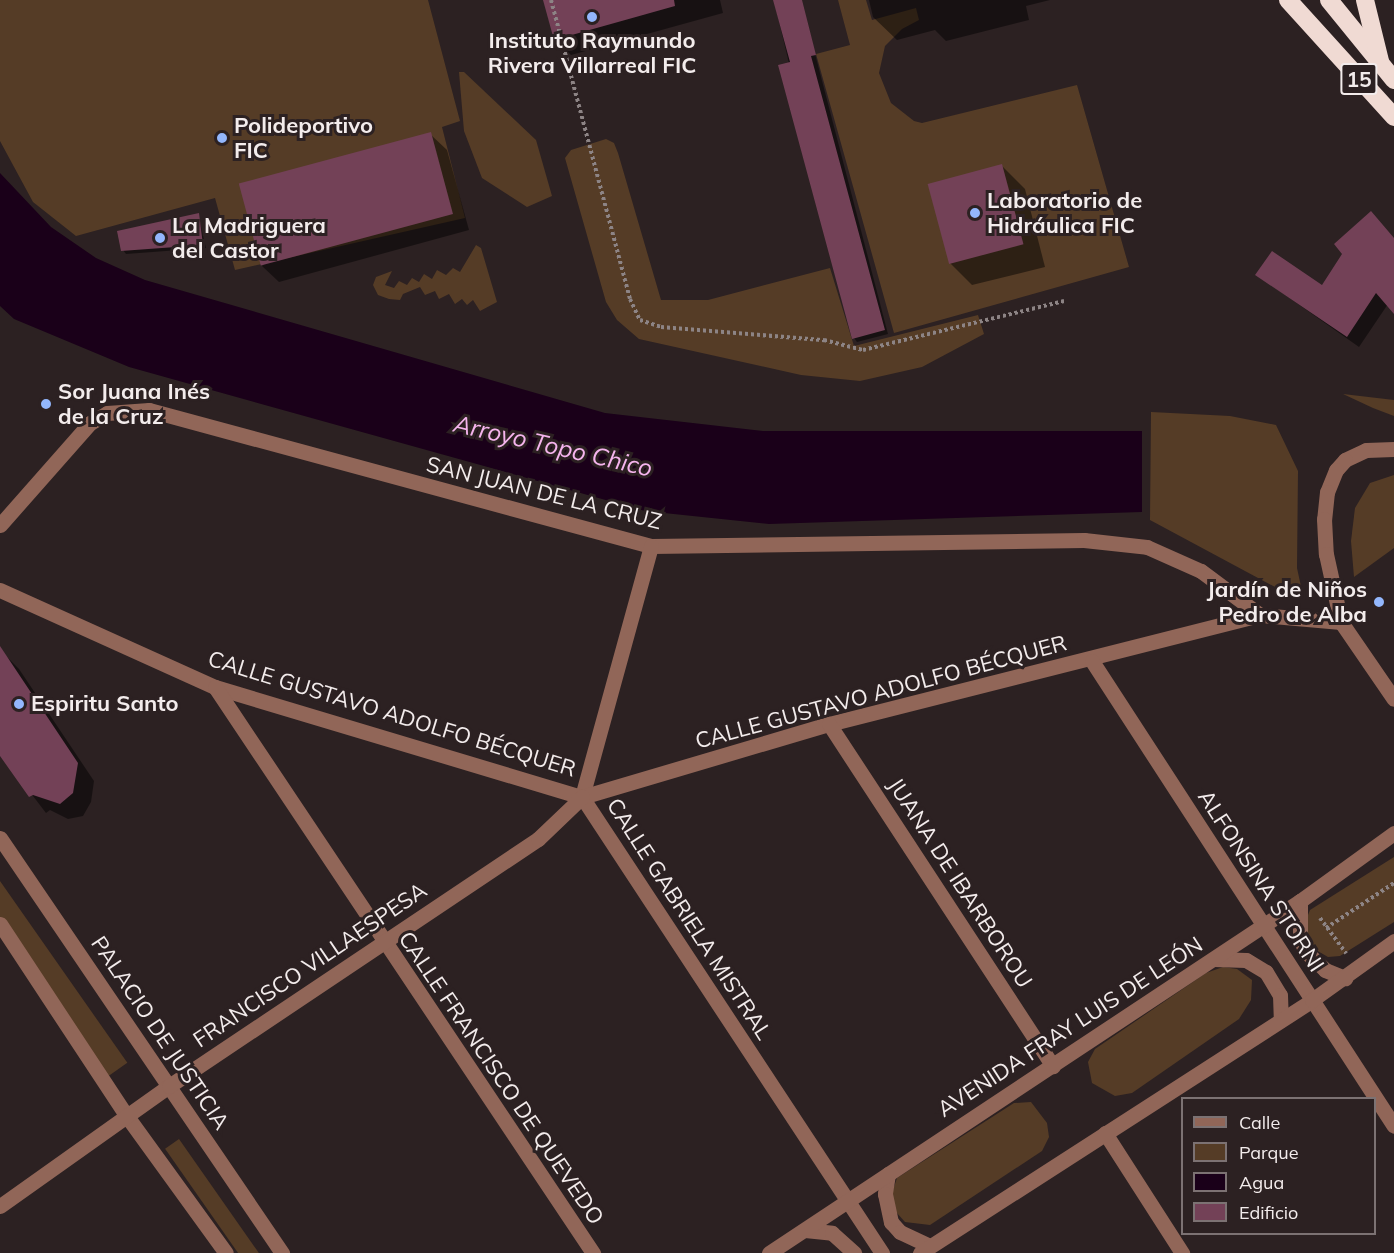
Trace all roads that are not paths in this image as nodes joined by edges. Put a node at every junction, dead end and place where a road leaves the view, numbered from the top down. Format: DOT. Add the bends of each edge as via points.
graph roads {
  1 [pos="1287,0"];
  2 [pos="1329,0"];
  3 [pos="1365,0"];
  4 [pos="1380,63"];
  5 [pos="1394,80"];
  6 [pos="1394,117"];
  7 [pos="1394,449"];
  8 [pos="0,525"];
  9 [pos="651,546"];
  10 [pos="0,590"];
  11 [pos="1260,615"];
  12 [pos="1341,622"];
  13 [pos="1092,661"];
  14 [pos="215,687"];
  15 [pos="1394,699"];
  16 [pos="829,724"];
  17 [pos="582,797"];
  18 [pos="1394,833"];
  19 [pos="0,838"];
  20 [pos="1304,898"];
  21 [pos="0,924"];
  22 [pos="1262,926"];
  23 [pos="1394,941"];
  24 [pos="383,943"];
  25 [pos="1214,959"];
  26 [pos="1345,978"];
  27 [pos="1312,1000"];
  28 [pos="1281,1020"];
  29 [pos="1053,1066"];
  30 [pos="169,1086"];
  31 [pos="1375,1097"];
  32 [pos="1376,1098"];
  33 [pos="126,1116"];
  34 [pos="1394,1126"];
  35 [pos="1105,1133"];
  36 [pos="888,1174"];
  37 [pos="847,1201"];
  38 [pos="0,1206"];
  39 [pos="805,1230"];
  40 [pos="925,1250"];
  41 [pos="226,1253"];
  42 [pos="282,1253"];
  43 [pos="593,1253"];
  44 [pos="769,1253"];
  45 [pos="854,1253"];
  46 [pos="882,1253"];
  47 [pos="1182,1253"];
  1 -- 6 [label="highway, 15"];
  2 -- 4 [label="highway"];
  3 -- 4 [label="highway"];
  4 -- 5 [label="highway"];
  7 -- 12 [label="street" via="1366,450 1346,460 1336,470 1327,492 1326,554"];
  8 -- 9 [label="street, SAN JUAN DE LA CRUZ" via="90,423 107,413 127,409 149,410"];
  9 -- 11 [label="street, SAN JUAN DE LA CRUZ" via="1084,540 1147,547 1201,571"];
  9 -- 17 [label="street, CALLE GABRIELA MISTRAL"];
  10 -- 14 [label="street, CALLE GUSTAVO ADOLFO BÉCQUER"];
  11 -- 12 [label="street, CALLE GUSTAVO ADOLFO BÉCQUER"];
  11 -- 13 [label="street, CALLE GUSTAVO ADOLFO BÉCQUER"];
  12 -- 15 [label="street"];
  13 -- 16 [label="street, CALLE GUSTAVO ADOLFO BÉCQUER"];
  13 -- 22 [label="street, ALFONSINA STORNI"];
  14 -- 17 [label="street, CALLE GUSTAVO ADOLFO BÉCQUER"];
  14 -- 24 [label="street, CALLE FRANCISCO DE QUEVEDO"];
  16 -- 17 [label="street, CALLE GUSTAVO ADOLFO BÉCQUER"];
  16 -- 29 [label="street, JUANA DE IBARBOROU"];
  17 -- 24 [label="street, FRANCISCO VILLAESPESA" via="538,839"];
  17 -- 37 [label="street, CALLE GABRIELA MISTRAL"];
  18 -- 20 [label="street, AVENIDA FRAY LUIS DE LEÓN"];
  19 -- 30 [label="street, PALACIO DE JUSTICIA"];
  20 -- 22 [label="street, AVENIDA FRAY LUIS DE LEÓN"];
  20 -- 26 [label="street" via="1300,939 1306,952 1325,970"];
  21 -- 33 [label="street"];
  22 -- 25 [label="street, AVENIDA FRAY LUIS DE LEÓN"];
  22 -- 27 [label="street, ALFONSINA STORNI"];
  23 -- 26 [label="street"];
  24 -- 30 [label="street, FRANCISCO VILLAESPESA"];
  24 -- 43 [label="street, CALLE FRANCISCO DE QUEVEDO"];
  25 -- 28 [label="street" via="1246,960 1266,972 1280,995"];
  25 -- 29 [label="street, AVENIDA FRAY LUIS DE LEÓN"];
  26 -- 27 [label="street"];
  27 -- 28 [label="street"];
  27 -- 31 [label="street, ALFONSINA STORNI"];
  28 -- 35 [label="street"];
  29 -- 36 [label="street, AVENIDA FRAY LUIS DE LEÓN"];
  30 -- 33 [label="street, FRANCISCO VILLAESPESA"];
  30 -- 42 [label="street, PALACIO DE JUSTICIA"];
  32 -- 34 [label="street, ALFONSINA STORNI"];
  33 -- 38 [label="street, FRANCISCO VILLAESPESA"];
  33 -- 41 [label="street"];
  35 -- 40 [label="street"];
  35 -- 47 [label="street"];
  36 -- 37 [label="street, AVENIDA FRAY LUIS DE LEÓN"];
  36 -- 40 [label="street" via="885,1194 891,1222"];
  37 -- 39 [label="street, AVENIDA FRAY LUIS DE LEÓN"];
  37 -- 46 [label="street, CALLE GABRIELA MISTRAL"];
  39 -- 44 [label="street, AVENIDA FRAY LUIS DE LEÓN"];
  39 -- 45 [label="street" via="832,1233"];
}
